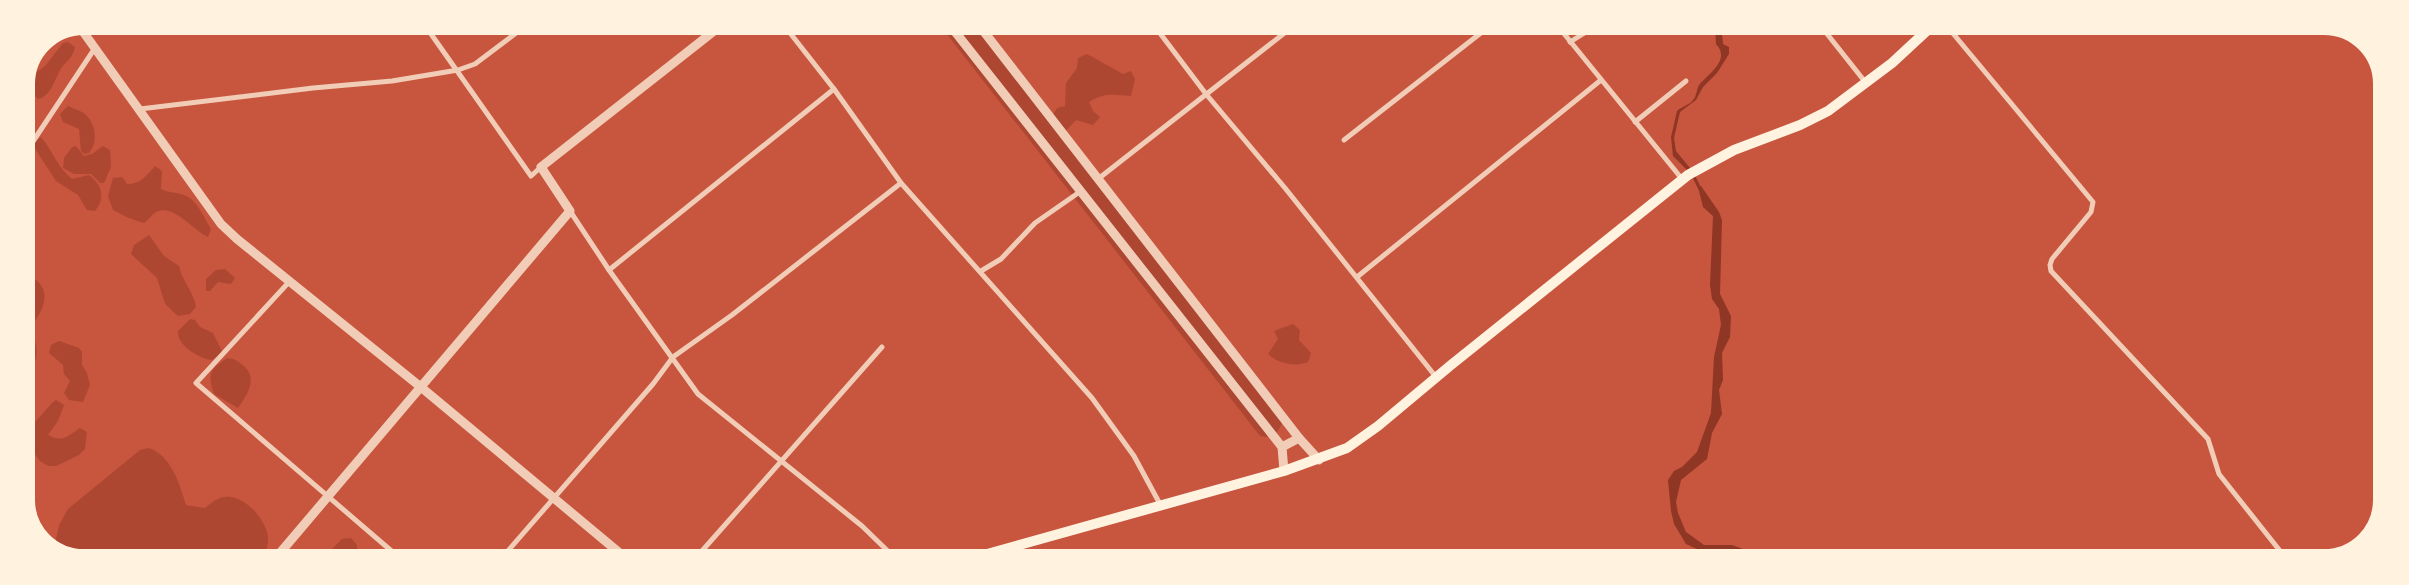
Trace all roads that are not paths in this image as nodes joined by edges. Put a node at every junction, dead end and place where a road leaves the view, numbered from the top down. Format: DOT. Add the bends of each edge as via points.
graph roads {
  1 [pos="83,32"];
  2 [pos="430,32"];
  3 [pos="517,32"];
  4 [pos="713,32"];
  5 [pos="789,32"];
  6 [pos="955,32"];
  7 [pos="984,32"];
  8 [pos="1159,32"];
  9 [pos="1286,32"];
  10 [pos="1481,32"];
  11 [pos="1563,32"];
  12 [pos="1586,32"];
  13 [pos="1826,32"];
  14 [pos="1926,32"];
  15 [pos="1952,32"];
  16 [pos="1570,42"];
  17 [pos="95,48"];
  18 [pos="458,70"];
  19 [pos="1601,80"];
  20 [pos="1686,81"];
  21 [pos="1866,83"];
  22 [pos="834,89"];
  23 [pos="1206,94"];
  24 [pos="140,109"];
  25 [pos="1635,122"];
  26 [pos="1344,140"];
  27 [pos="32,143"];
  28 [pos="542,167"];
  29 [pos="1686,177"];
  30 [pos="1098,178"];
  31 [pos="901,183"];
  32 [pos="1081,192"];
  33 [pos="570,211"];
  34 [pos="609,270"];
  35 [pos="981,271"];
  36 [pos="1357,277"];
  37 [pos="290,282"];
  38 [pos="882,348"];
  39 [pos="673,357"];
  40 [pos="1436,377"];
  41 [pos="422,388"];
  42 [pos="1300,438"];
  43 [pos="1282,447"];
  44 [pos="1319,460"];
  45 [pos="782,462"];
  46 [pos="1284,471"];
  47 [pos="554,498"];
  48 [pos="328,499"];
  49 [pos="1161,506"];
  50 [pos="281,552"];
  51 [pos="392,552"];
  52 [pos="507,552"];
  53 [pos="618,552"];
  54 [pos="701,552"];
  55 [pos="888,552"];
  56 [pos="991,552"];
  57 [pos="2281,552"];
  1 -- 17 [label="street"];
  2 -- 18 [label="street"];
  3 -- 18 [label="street" via="475,64"];
  4 -- 28 [label="street"];
  5 -- 22 [label="street"];
  6 -- 32 [label="street"];
  7 -- 30 [label="street"];
  8 -- 23 [label="street"];
  9 -- 23 [label="street"];
  10 -- 26 [label="street"];
  11 -- 16 [label="street"];
  12 -- 16 [label="street"];
  13 -- 21 [label="street"];
  14 -- 21 [label="main road"];
  15 -- 57 [label="street" via="2093,202 2091,212 2052,259 2051,271 2208,439 2219,474"];
  16 -- 19 [label="street"];
  17 -- 24 [label="street"];
  17 -- 27 [label="street"];
  18 -- 24 [label="street" via="401,80"];
  18 -- 28 [label="street" via="531,176"];
  19 -- 25 [label="street"];
  19 -- 36 [label="street"];
  20 -- 25 [label="street"];
  21 -- 29 [label="main road" via="1828,111 1734,150"];
  22 -- 31 [label="street"];
  22 -- 34 [label="street"];
  23 -- 30 [label="street"];
  23 -- 36 [label="street"];
  24 -- 37 [label="street" via="221,224"];
  25 -- 29 [label="street"];
  28 -- 33 [label="street"];
  29 -- 40 [label="main road"];
  30 -- 42 [label="street"];
  31 -- 35 [label="street"];
  31 -- 39 [label="street"];
  32 -- 35 [label="street" via="1035,223 1001,258"];
  32 -- 43 [label="street"];
  33 -- 34 [label="street"];
  33 -- 41 [label="street"];
  34 -- 39 [label="street"];
  35 -- 49 [label="street" via="1092,398 1134,456"];
  36 -- 40 [label="street"];
  37 -- 41 [label="street"];
  37 -- 48 [label="street" via="196,383"];
  38 -- 45 [label="street"];
  39 -- 45 [label="street" via="698,394"];
  39 -- 47 [label="street" via="654,384"];
  40 -- 44 [label="main road" via="1359,441"];
  41 -- 47 [label="street"];
  41 -- 48 [label="street"];
  42 -- 43 [label="street"];
  42 -- 44 [label="street"];
  43 -- 46 [label="street"];
  44 -- 46 [label="main road"];
  45 -- 54 [label="street"];
  45 -- 55 [label="street" via="862,526"];
  46 -- 49 [label="main road"];
  47 -- 52 [label="street"];
  47 -- 53 [label="street"];
  48 -- 50 [label="street"];
  48 -- 51 [label="street"];
  49 -- 56 [label="main road"];
}
